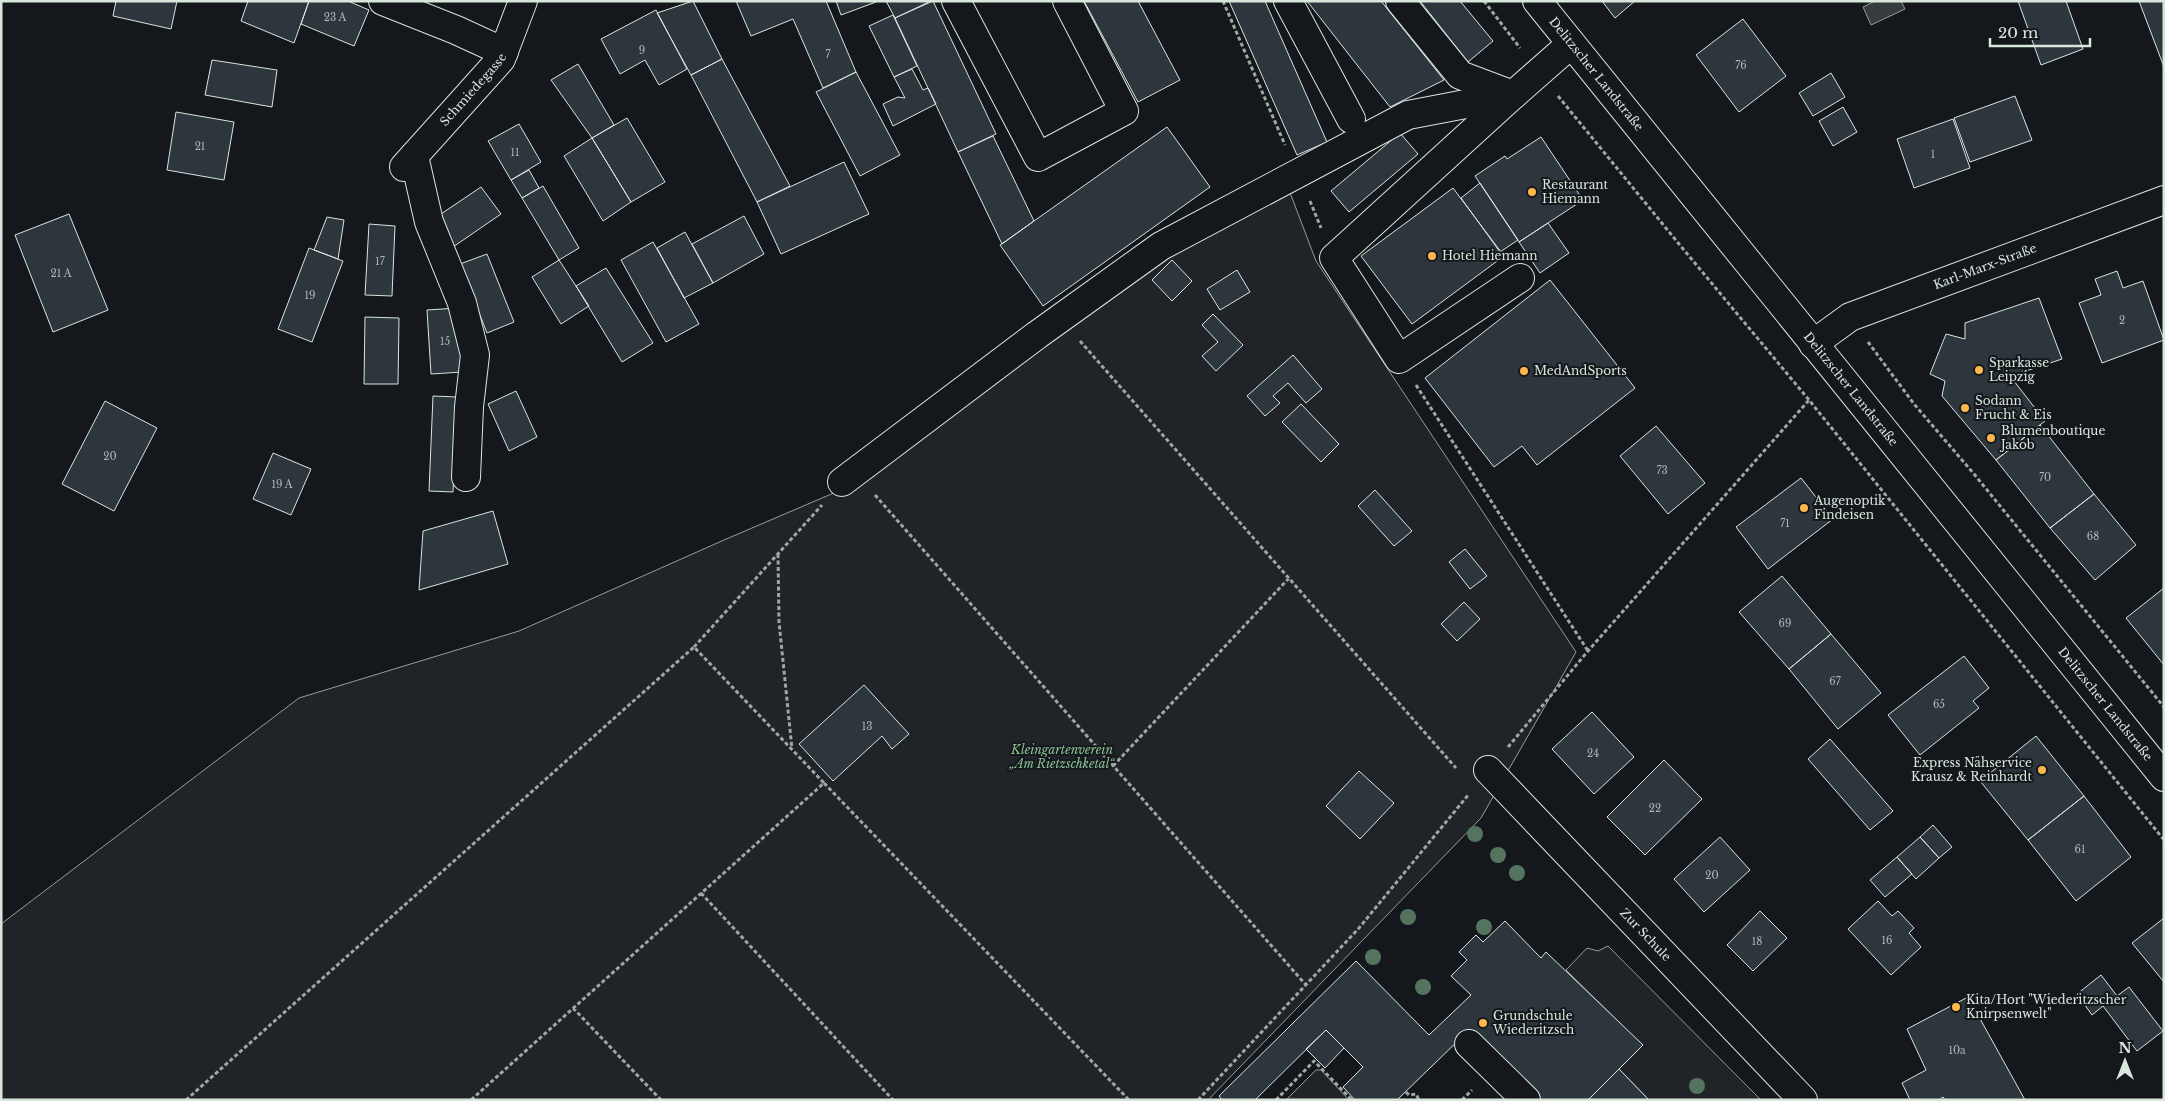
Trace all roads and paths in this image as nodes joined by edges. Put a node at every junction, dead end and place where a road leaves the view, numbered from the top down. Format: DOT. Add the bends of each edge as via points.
graph roads {
  1 [pos="383,1"];
  2 [pos="523,1"];
  3 [pos="1067,1"];
  4 [pos="1223,1"];
  5 [pos="1288,1"];
  6 [pos="1400,1"];
  7 [pos="1484,1"];
  8 [pos="1536,1"];
  9 [pos="959,2"];
  10 [pos="1571,44"];
  11 [pos="504,52"];
  12 [pos="1539,72"];
  13 [pos="1513,95"];
  14 [pos="1351,119"];
  15 [pos="1298,174"];
  16 [pos="2164,200"];
  17 [pos="1334,258"];
  18 [pos="1520,278"];
  19 [pos="1850,317"];
  20 [pos="1060,318"];
  21 [pos="1813,344"];
  22 [pos="1399,359"];
  23 [pos="1810,400"];
  24 [pos="466,477"];
  25 [pos="849,477"];
  26 [pos="778,554"];
  27 [pos="1289,578"];
  28 [pos="694,647"];
  29 [pos="1588,651"];
  30 [pos="2164,707"];
  31 [pos="792,749"];
  32 [pos="1114,766"];
  33 [pos="2164,776"];
  34 [pos="1481,779"];
  35 [pos="824,783"];
  36 [pos="2164,840"];
  37 [pos="701,893"];
  38 [pos="1306,985"];
  39 [pos="573,1008"];
  40 [pos="1470,1044"];
  41 [pos="1406,1092"];
  42 [pos="186,1100"];
  43 [pos="471,1100"];
  44 [pos="661,1100"];
  45 [pos="893,1100"];
  46 [pos="1129,1100"];
  47 [pos="1198,1100"];
  48 [pos="1276,1100"];
  49 [pos="1352,1100"];
  50 [pos="1419,1100"];
  51 [pos="1526,1100"];
  52 [pos="1803,1100"];
  1 -- 11 [label="street"];
  2 -- 11 [label="street, Schmiedegasse"];
  3 -- 9 [label="street" via="1124,111 1038,157"];
  4 -- 15 [label="path"];
  5 -- 14 [label="street"];
  6 -- 13 [label="street" via="1460,75"];
  7 -- 12 [label="path"];
  8 -- 10 [label="street, Delitzscher Landstraße"];
  10 -- 12 [label="street"];
  10 -- 21 [label="street, Delitzscher Landstraße"];
  11 -- 24 [label="street, Schmiedegasse" via="409,162 462,303 475,356"];
  12 -- 13 [label="street"];
  12 -- 23 [label="path"];
  13 -- 15 [label="street" via="1408,115"];
  13 -- 17 [label="street"];
  15 -- 17 [label="path"];
  15 -- 20 [label="street" via="1161,246"];
  16 -- 19 [label="street, Karl-Marx-Straße"];
  17 -- 22 [label="street"];
  18 -- 22 [label="street"];
  19 -- 21 [label="street, Karl-Marx-Straße"];
  19 -- 30 [label="path" via="1914,404"];
  20 -- 25 [label="street"];
  20 -- 27 [label="path"];
  21 -- 33 [label="street, Delitzscher Landstraße"];
  22 -- 29 [label="path"];
  23 -- 29 [label="path"];
  23 -- 36 [label="path"];
  25 -- 26 [label="path"];
  25 -- 32 [label="path"];
  26 -- 28 [label="path"];
  26 -- 31 [label="path" via="780,622"];
  27 -- 32 [label="path"];
  27 -- 34 [label="path"];
  28 -- 31 [label="path"];
  28 -- 42 [label="path"];
  29 -- 34 [label="path"];
  31 -- 35 [label="path"];
  32 -- 38 [label="path"];
  34 -- 38 [label="path" via="1359,928"];
  34 -- 52 [label="street, Zur Schule"];
  35 -- 37 [label="path"];
  35 -- 46 [label="path"];
  37 -- 39 [label="path"];
  37 -- 45 [label="path"];
  38 -- 47 [label="path"];
  39 -- 43 [label="path"];
  39 -- 44 [label="path"];
  40 -- 51 [label="street"];
  41 -- 50 [label="path" via="1416,1094"];
  48 -- 49 [label="path" via="1314,1061"];
}
